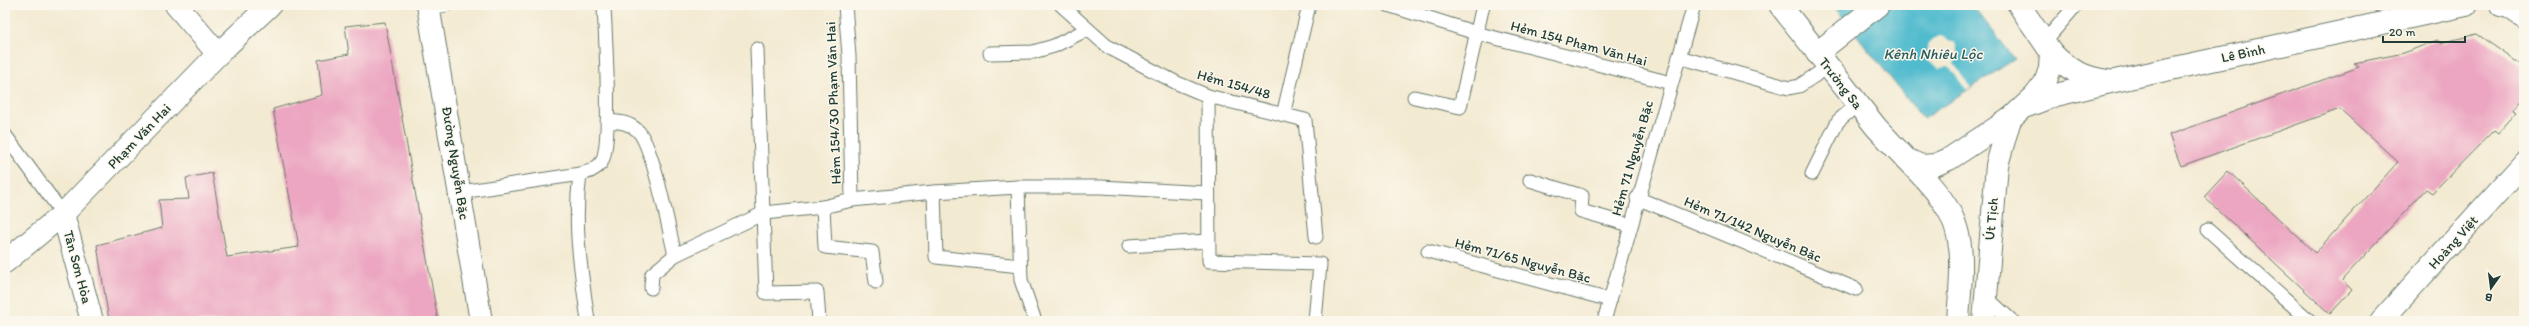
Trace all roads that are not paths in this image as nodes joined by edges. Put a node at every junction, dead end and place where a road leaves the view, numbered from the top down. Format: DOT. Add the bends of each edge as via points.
graph roads {
  1 [pos="176,5"];
  2 [pos="270,5"];
  3 [pos="604,5"];
  4 [pos="845,5"];
  5 [pos="1061,5"];
  6 [pos="1309,5"];
  7 [pos="1388,5"];
  8 [pos="1483,5"];
  9 [pos="1694,5"];
  10 [pos="1780,5"];
  11 [pos="1878,5"];
  12 [pos="2019,5"];
  13 [pos="2076,5"];
  14 [pos="2466,5"];
  15 [pos="2501,5"];
  16 [pos="435,6"];
  17 [pos="2427,8"];
  18 [pos="2524,17"];
  19 [pos="1086,30"];
  20 [pos="1476,33"];
  21 [pos="2048,46"];
  22 [pos="757,49"];
  23 [pos="990,53"];
  24 [pos="218,54"];
  25 [pos="1679,57"];
  26 [pos="1823,60"];
  27 [pos="2110,82"];
  28 [pos="1671,83"];
  29 [pos="1208,96"];
  30 [pos="1414,97"];
  31 [pos="1858,104"];
  32 [pos="2016,114"];
  33 [pos="1283,115"];
  34 [pos="608,121"];
  35 [pos="5,135"];
  36 [pos="1906,159"];
  37 [pos="2524,163"];
  38 [pos="580,174"];
  39 [pos="1812,174"];
  40 [pos="1530,180"];
  41 [pos="1018,187"];
  42 [pos="461,192"];
  43 [pos="934,192"];
  44 [pos="1207,193"];
  45 [pos="1637,198"];
  46 [pos="852,200"];
  47 [pos="823,207"];
  48 [pos="764,213"];
  49 [pos="63,214"];
  50 [pos="1630,225"];
  51 [pos="2208,230"];
  52 [pos="1316,237"];
  53 [pos="1208,241"];
  54 [pos="1129,246"];
  55 [pos="1428,252"];
  56 [pos="675,255"];
  57 [pos="5,262"];
  58 [pos="1020,266"];
  59 [pos="876,282"];
  60 [pos="651,288"];
  61 [pos="1856,289"];
  62 [pos="1986,297"];
  63 [pos="1610,300"];
  64 [pos="92,321"];
  65 [pos="481,321"];
  66 [pos="588,321"];
  67 [pos="819,321"];
  68 [pos="1035,321"];
  69 [pos="1315,321"];
  70 [pos="1604,321"];
  71 [pos="1958,321"];
  72 [pos="1984,321"];
  73 [pos="2012,321"];
  74 [pos="2310,321"];
  75 [pos="2382,321"];
  1 -- 24 [label="street"];
  2 -- 24 [label="street, Phạm Văn Hai"];
  3 -- 34 [label="lane"];
  4 -- 46 [label="lane, Hẻm 154/30 Phạm Văn Hai" via="849,56"];
  5 -- 19 [label="lane, Hẻm 154/48"];
  6 -- 33 [label="lane"];
  7 -- 20 [label="lane, Hẻm 154 Phạm Văn Hai"];
  8 -- 20 [label="lane"];
  9 -- 25 [label="lane, Hẻm 71 Nguyễn Bặc"];
  10 -- 26 [label="street, Trường Sa"];
  11 -- 26 [label="street" via="1835,39"];
  12 -- 21 [label="street"];
  13 -- 21 [label="lane"];
  14 -- 17 [label="street, Lê Bình"];
  15 -- 18 [label="street"];
  16 -- 42 [label="street, Đường Nguyễn Bặc"];
  17 -- 27 [label="street, Lê Bình"];
  19 -- 23 [label="lane" via="1054,46 1033,52"];
  19 -- 29 [label="lane, Hẻm 154/48" via="1115,51"];
  20 -- 28 [label="lane, Hẻm 154 Phạm Văn Hai"];
  20 -- 30 [label="lane" via="1460,107"];
  21 -- 27 [label="street" via="2058,60 2078,74"];
  21 -- 32 [label="street" via="2048,76 2040,90"];
  22 -- 48 [label="lane"];
  24 -- 49 [label="street, Phạm Văn Hai"];
  25 -- 26 [label="lane" via="1789,88 1799,86"];
  25 -- 28 [label="lane, Hẻm 71 Nguyễn Bặc"];
  26 -- 31 [label="street, Trường Sa"];
  27 -- 32 [label="street, Lê Bình" via="2056,95"];
  28 -- 45 [label="lane, Hẻm 71 Nguyễn Bặc"];
  29 -- 33 [label="lane, Hẻm 154/48"];
  29 -- 44 [label="lane"];
  31 -- 36 [label="street, Trường Sa"];
  31 -- 39 [label="lane" via="1838,121"];
  32 -- 36 [label="street, Trường Sa" via="1941,163 1921,166"];
  32 -- 62 [label="street, Út Tịch" via="1997,165"];
  33 -- 52 [label="lane, Hẻm 154/48" via="1305,120"];
  34 -- 38 [label="lane" via="607,148 601,162 592,171"];
  34 -- 56 [label="lane" via="625,122 638,130 647,148"];
  35 -- 49 [label="lane"];
  36 -- 71 [label="street, Trường Sa" via="1944,202 1956,224 1961,251"];
  37 -- 75 [label="street, Hoàng Việt"];
  38 -- 42 [label="lane"];
  38 -- 66 [label="lane" via="576,230"];
  40 -- 50 [label="lane" via="1582,196 1581,211"];
  41 -- 43 [label="lane"];
  41 -- 44 [label="lane" via="1101,187"];
  41 -- 58 [label="lane"];
  42 -- 65 [label="street, Đường Nguyễn Bặc"];
  43 -- 46 [label="lane"];
  43 -- 58 [label="lane" via="936,257"];
  44 -- 53 [label="lane"];
  45 -- 50 [label="lane, Hẻm 71 Nguyễn Bặc"];
  45 -- 61 [label="lane, Hẻm 71/142 Nguyễn Bặc"];
  46 -- 47 [label="lane"];
  47 -- 48 [label="lane"];
  47 -- 59 [label="lane" via="825,247 872,252"];
  48 -- 56 [label="lane"];
  48 -- 67 [label="lane" via="766,292 818,292"];
  49 -- 57 [label="street, Phạm Văn Hai"];
  49 -- 64 [label="street, Tân Sơn Hòa"];
  50 -- 63 [label="lane, Hẻm 71 Nguyễn Bặc"];
  51 -- 74 [label="lane"];
  53 -- 54 [label="lane"];
  53 -- 69 [label="lane" via="1209,261 1320,264"];
  55 -- 63 [label="lane, Hẻm 71/65 Nguyễn Bặc"];
  56 -- 60 [label="lane" via="652,274"];
  58 -- 68 [label="lane" via="1021,280"];
  62 -- 72 [label="street, Út Tịch"];
  62 -- 73 [label="lane"];
  63 -- 70 [label="lane, Hẻm 71 Nguyễn Bặc"];
}
